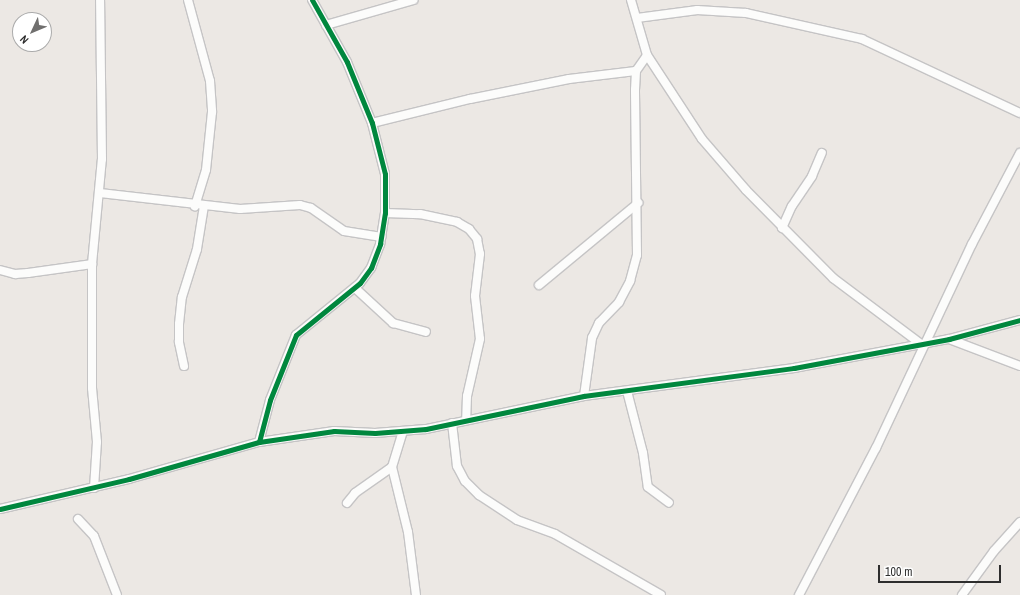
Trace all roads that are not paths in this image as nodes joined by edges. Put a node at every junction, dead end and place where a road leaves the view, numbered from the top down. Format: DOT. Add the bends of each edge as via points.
graph roads {
  1 [pos="100,0"];
  2 [pos="188,0"];
  3 [pos="312,0"];
  4 [pos="413,0"];
  5 [pos="631,0"];
  6 [pos="637,18"];
  7 [pos="326,25"];
  8 [pos="646,55"];
  9 [pos="636,71"];
  10 [pos="1020,113"];
  11 [pos="372,123"];
  12 [pos="822,153"];
  13 [pos="1020,153"];
  14 [pos="100,193"];
  15 [pos="638,202"];
  16 [pos="200,206"];
  17 [pos="385,213"];
  18 [pos="782,228"];
  19 [pos="382,237"];
  20 [pos="92,264"];
  21 [pos="0,270"];
  22 [pos="539,285"];
  23 [pos="355,288"];
  24 [pos="1020,320"];
  25 [pos="426,332"];
  26 [pos="949,339"];
  27 [pos="924,344"];
  28 [pos="184,366"];
  29 [pos="1020,366"];
  30 [pos="627,391"];
  31 [pos="584,396"];
  32 [pos="466,420"];
  33 [pos="452,423"];
  34 [pos="403,431"];
  35 [pos="259,442"];
  36 [pos="392,467"];
  37 [pos="94,488"];
  38 [pos="347,503"];
  39 [pos="669,503"];
  40 [pos="0,509"];
  41 [pos="78,519"];
  42 [pos="1020,522"];
  43 [pos="118,595"];
  44 [pos="416,595"];
  45 [pos="661,595"];
  46 [pos="799,595"];
  47 [pos="962,595"];
  1 -- 14 [label="street"];
  2 -- 16 [label="street" via="210,81 212,112"];
  3 -- 7 [label="street"];
  4 -- 7 [label="street"];
  5 -- 6 [label="street"];
  6 -- 8 [label="street"];
  6 -- 10 [label="street" via="697,10 746,13 862,39"];
  7 -- 11 [label="street" via="347,62"];
  8 -- 9 [label="street"];
  8 -- 18 [label="street" via="702,139"];
  9 -- 11 [label="street" via="569,79 470,99"];
  9 -- 15 [label="street" via="634,142"];
  11 -- 17 [label="street" via="385,174"];
  12 -- 18 [label="street"];
  13 -- 27 [label="street" via="972,244"];
  14 -- 16 [label="street"];
  14 -- 20 [label="street"];
  15 -- 22 [label="street"];
  15 -- 31 [label="street" via="637,254 630,281 619,302 599,324 592,338"];
  16 -- 19 [label="street" via="240,209 300,205 311,208 344,231"];
  16 -- 28 [label="street" via="197,249 180,310 179,342"];
  17 -- 19 [label="street"];
  17 -- 32 [label="street" via="420,214 457,222 469,229 477,239 480,254 475,296 480,339 467,396"];
  18 -- 27 [label="street" via="858,299"];
  19 -- 23 [label="street" via="371,268"];
  20 -- 21 [label="street" via="15,274"];
  20 -- 37 [label="street" via="92,388 97,442"];
  23 -- 25 [label="street" via="393,323 407,329"];
  23 -- 35 [label="street" via="296,335 270,400"];
  24 -- 26 [label="street"];
  26 -- 27 [label="street"];
  26 -- 29 [label="street"];
  27 -- 30 [label="street" via="794,368"];
  27 -- 46 [label="street"];
  30 -- 31 [label="street"];
  30 -- 39 [label="street" via="643,453 648,487"];
  31 -- 32 [label="street"];
  32 -- 33 [label="street"];
  33 -- 34 [label="street"];
  33 -- 45 [label="street" via="457,466 465,481 479,495 517,520 555,534"];
  34 -- 35 [label="street" via="334,431"];
  34 -- 36 [label="street"];
  35 -- 37 [label="street"];
  36 -- 38 [label="street" via="355,493"];
  36 -- 44 [label="street" via="408,532"];
  37 -- 40 [label="street"];
  41 -- 43 [label="street" via="94,536"];
  42 -- 47 [label="street" via="994,551"];
}
